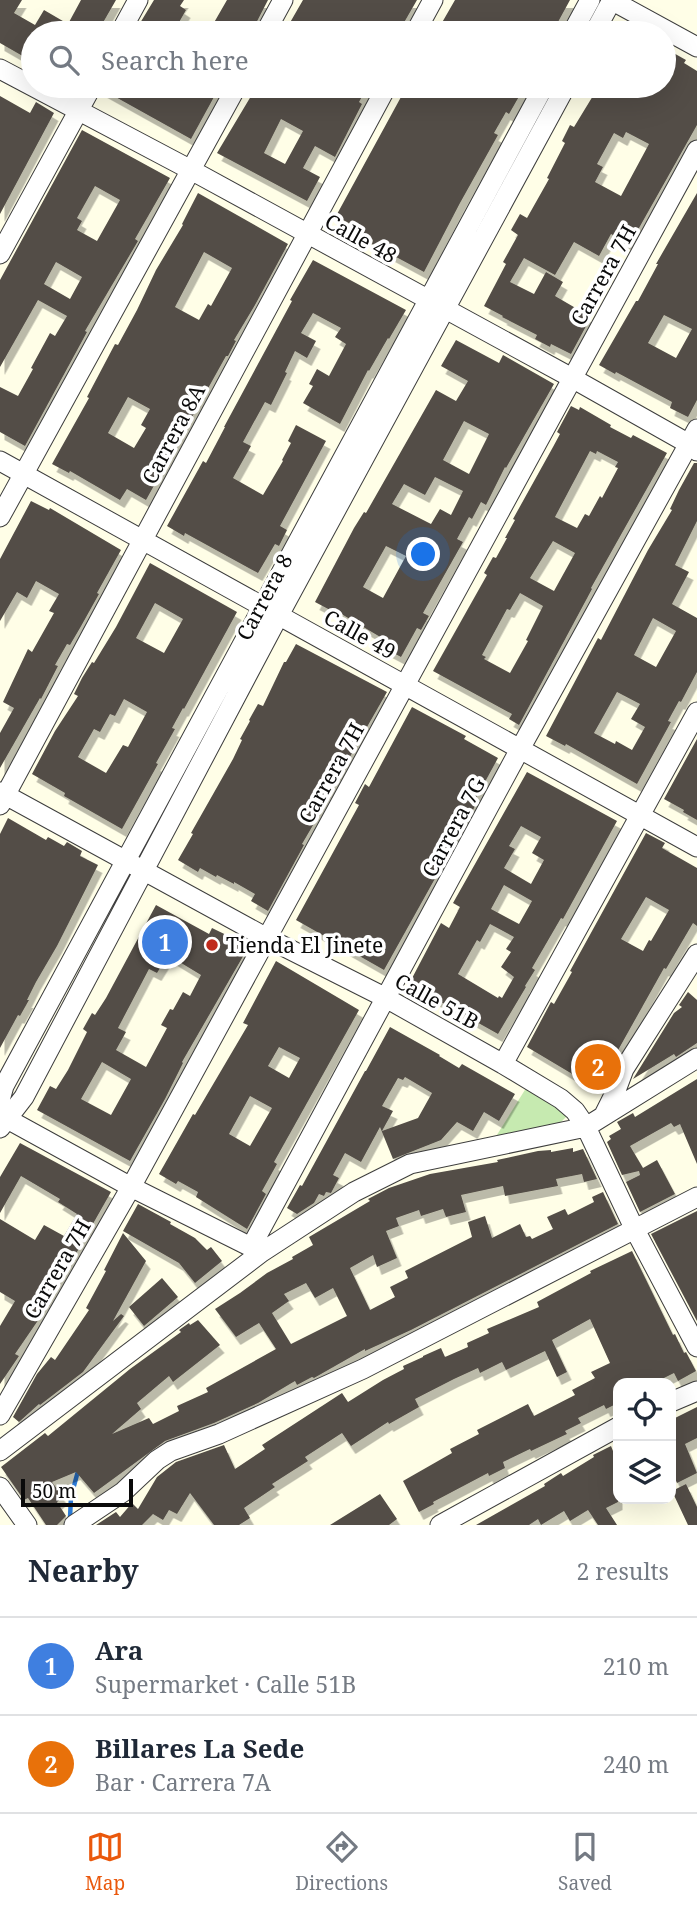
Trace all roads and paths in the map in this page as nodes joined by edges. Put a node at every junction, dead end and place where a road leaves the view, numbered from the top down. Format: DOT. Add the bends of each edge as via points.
graph roads {
  1 [pos="138,0"];
  2 [pos="283,0"];
  3 [pos="433,0"];
  4 [pos="590,0"];
  5 [pos="611,0"];
  6 [pos="127,21"];
  7 [pos="272,21"];
  8 [pos="422,21"];
  9 [pos="579,21"];
  10 [pos="600,21"];
  11 [pos="649,21"];
  12 [pos="676,36"];
  13 [pos="697,47"];
  14 [pos="0,69"];
  15 [pos="21,80"];
  16 [pos="55,98"];
  17 [pos="86,98"];
  18 [pos="230,98"];
  19 [pos="381,98"];
  20 [pos="538,98"];
  21 [pos="559,98"];
  22 [pos="79,111"];
  23 [pos="697,150"];
  24 [pos="191,170"];
  25 [pos="307,234"];
  26 [pos="0,254"];
  27 [pos="437,305"];
  28 [pos="572,378"];
  29 [pos="695,445"];
  30 [pos="0,461"];
  31 [pos="24,474"];
  32 [pos="0,517"];
  33 [pos="142,540"];
  34 [pos="271,611"];
  35 [pos="405,685"];
  36 [pos="697,712"];
  37 [pos="520,749"];
  38 [pos="2,797"];
  39 [pos="641,816"];
  40 [pos="697,847"];
  41 [pos="125,862"];
  42 [pos="143,872"];
  43 [pos="267,938"];
  44 [pos="697,954"];
  45 [pos="386,998"];
  46 [pos="697,1058"];
  47 [pos="503,1064"];
  48 [pos="0,1100"];
  49 [pos="604,1115"];
  50 [pos="3,1121"];
  51 [pos="586,1127"];
  52 [pos="131,1187"];
  53 [pos="697,1197"];
  54 [pos="635,1228"];
  55 [pos="257,1250"];
  56 [pos="697,1347"];
  57 [pos="697,1391"];
  58 [pos="676,1400"];
  59 [pos="0,1415"];
  60 [pos="613,1430"];
  61 [pos="0,1451"];
  62 [pos="0,1487"];
  63 [pos="464,1519"];
  64 [pos="27,1525"];
  65 [pos="74,1525"];
  66 [pos="440,1525"];
  1 -- 6 [label="street"];
  2 -- 7 [label="street"];
  3 -- 8 [label="street"];
  4 -- 9 [label="street"];
  5 -- 10 [label="street"];
  5 -- 11 [label="street"];
  12 -- 13 [label="street"];
  14 -- 15 [label="street, Calle 48"];
  16 -- 22 [label="street, Calle 48"];
  17 -- 22 [label="street"];
  18 -- 24 [label="street"];
  19 -- 25 [label="street, Carrera 8A"];
  20 -- 27 [label="street, Carrera 8"];
  21 -- 27 [label="street, Carrera 8"];
  22 -- 24 [label="street, Calle 48"];
  22 -- 26 [label="street"];
  23 -- 28 [label="street, Carrera 7H"];
  24 -- 25 [label="street, Calle 48"];
  24 -- 31 [label="street"];
  25 -- 27 [label="street, Calle 48"];
  25 -- 33 [label="street, Carrera 8A"];
  27 -- 28 [label="street, Calle 48"];
  27 -- 34 [label="street, Carrera 8"];
  28 -- 29 [label="street, Calle 48"];
  28 -- 35 [label="street, Carrera 7H"];
  29 -- 37 [label="street, Carrera 7G"];
  30 -- 31 [label="street, Calle 49"];
  31 -- 32 [label="street"];
  31 -- 33 [label="street, Calle 49"];
  33 -- 34 [label="street, Calle 49"];
  33 -- 38 [label="street, Carrera 8A"];
  34 -- 35 [label="street, Calle 49"];
  34 -- 41 [label="street, Carrera 8"];
  34 -- 42 [label="street, Carrera 8"];
  35 -- 37 [label="street, Calle 49"];
  35 -- 43 [label="street, Carrera 7H"];
  36 -- 39 [label="street"];
  37 -- 39 [label="street, Calle 49"];
  37 -- 45 [label="street, Carrera 7G"];
  38 -- 41 [label="street, Calle 51B"];
  39 -- 40 [label="street, Calle 49"];
  39 -- 47 [label="street"];
  41 -- 42 [label="street, Calle 51B"];
  41 -- 48 [label="street, Carrera 8"];
  42 -- 43 [label="street, Calle 51B"];
  42 -- 50 [label="street, Carrera 8" via="24,1097"];
  43 -- 45 [label="street, Calle 51B"];
  43 -- 52 [label="street, Carrera 7H"];
  44 -- 49 [label="street" via="624,1069"];
  45 -- 47 [label="street, Calle 51B"];
  45 -- 55 [label="street, Carrera 7G"];
  46 -- 49 [label="street"];
  47 -- 51 [label="street, Calle 51B" via="561,1099"];
  49 -- 51 [label="street"];
  50 -- 52 [label="street"];
  51 -- 54 [label="street, Calle 51B"];
  51 -- 55 [label="street" via="410,1164"];
  52 -- 55 [label="street"];
  52 -- 59 [label="street, Carrera 7H"];
  53 -- 54 [label="street"];
  54 -- 56 [label="street, Calle 51B"];
  54 -- 65 [label="street" via="362,1369 171,1451"];
  55 -- 61 [label="street, Carrera 7G"];
  57 -- 58 [label="street"];
  60 -- 63 [label="street"];
  62 -- 64 [label="street"];
  63 -- 66 [label="street"];
}
